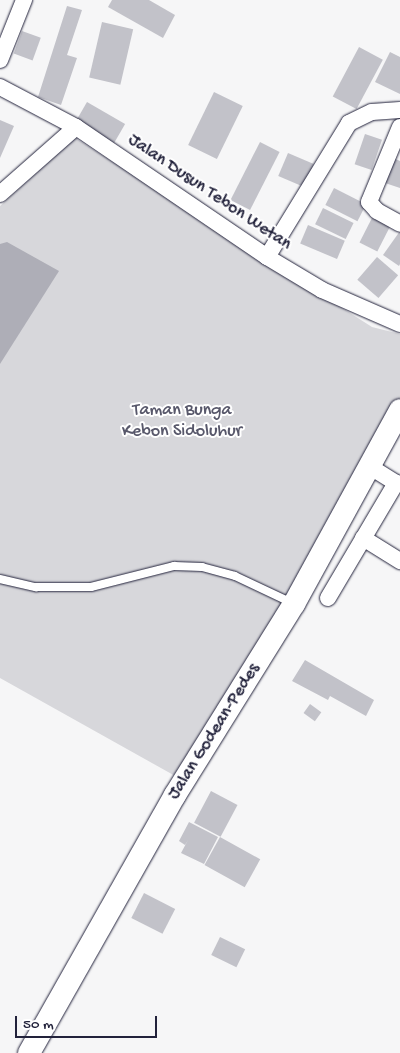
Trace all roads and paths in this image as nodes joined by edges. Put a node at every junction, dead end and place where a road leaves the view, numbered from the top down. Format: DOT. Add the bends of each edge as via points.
graph roads {
  1 [pos="24,0"];
  2 [pos="0,60"];
  3 [pos="0,87"];
  4 [pos="400,110"];
  5 [pos="76,127"];
  6 [pos="400,127"];
  7 [pos="0,194"];
  8 [pos="400,224"];
  9 [pos="267,257"];
  10 [pos="400,324"];
  11 [pos="400,410"];
  12 [pos="369,466"];
  13 [pos="363,538"];
  14 [pos="400,561"];
  15 [pos="0,580"];
  16 [pos="328,598"];
  17 [pos="294,604"];
  18 [pos="29,1053"];
  1 -- 2 [label="street"];
  3 -- 5 [label="street, Jalan Dusun Tebon Wetan"];
  4 -- 9 [label="street" via="372,112 349,123"];
  5 -- 7 [label="street"];
  5 -- 9 [label="street, Jalan Dusun Tebon Wetan"];
  6 -- 8 [label="street" via="369,202 377,211"];
  9 -- 10 [label="street, Jalan Dusun Tebon Wetan" via="322,290"];
  11 -- 12 [label="street, Jalan Godean-Pedes"];
  12 -- 13 [label="street" via="396,483"];
  12 -- 17 [label="street, Jalan Godean-Pedes"];
  13 -- 14 [label="street"];
  13 -- 16 [label="street"];
  15 -- 17 [label="lane" via="36,587 91,587 174,566 202,567 235,576"];
  17 -- 18 [label="street, Jalan Godean-Pedes" via="175,795"];
}
